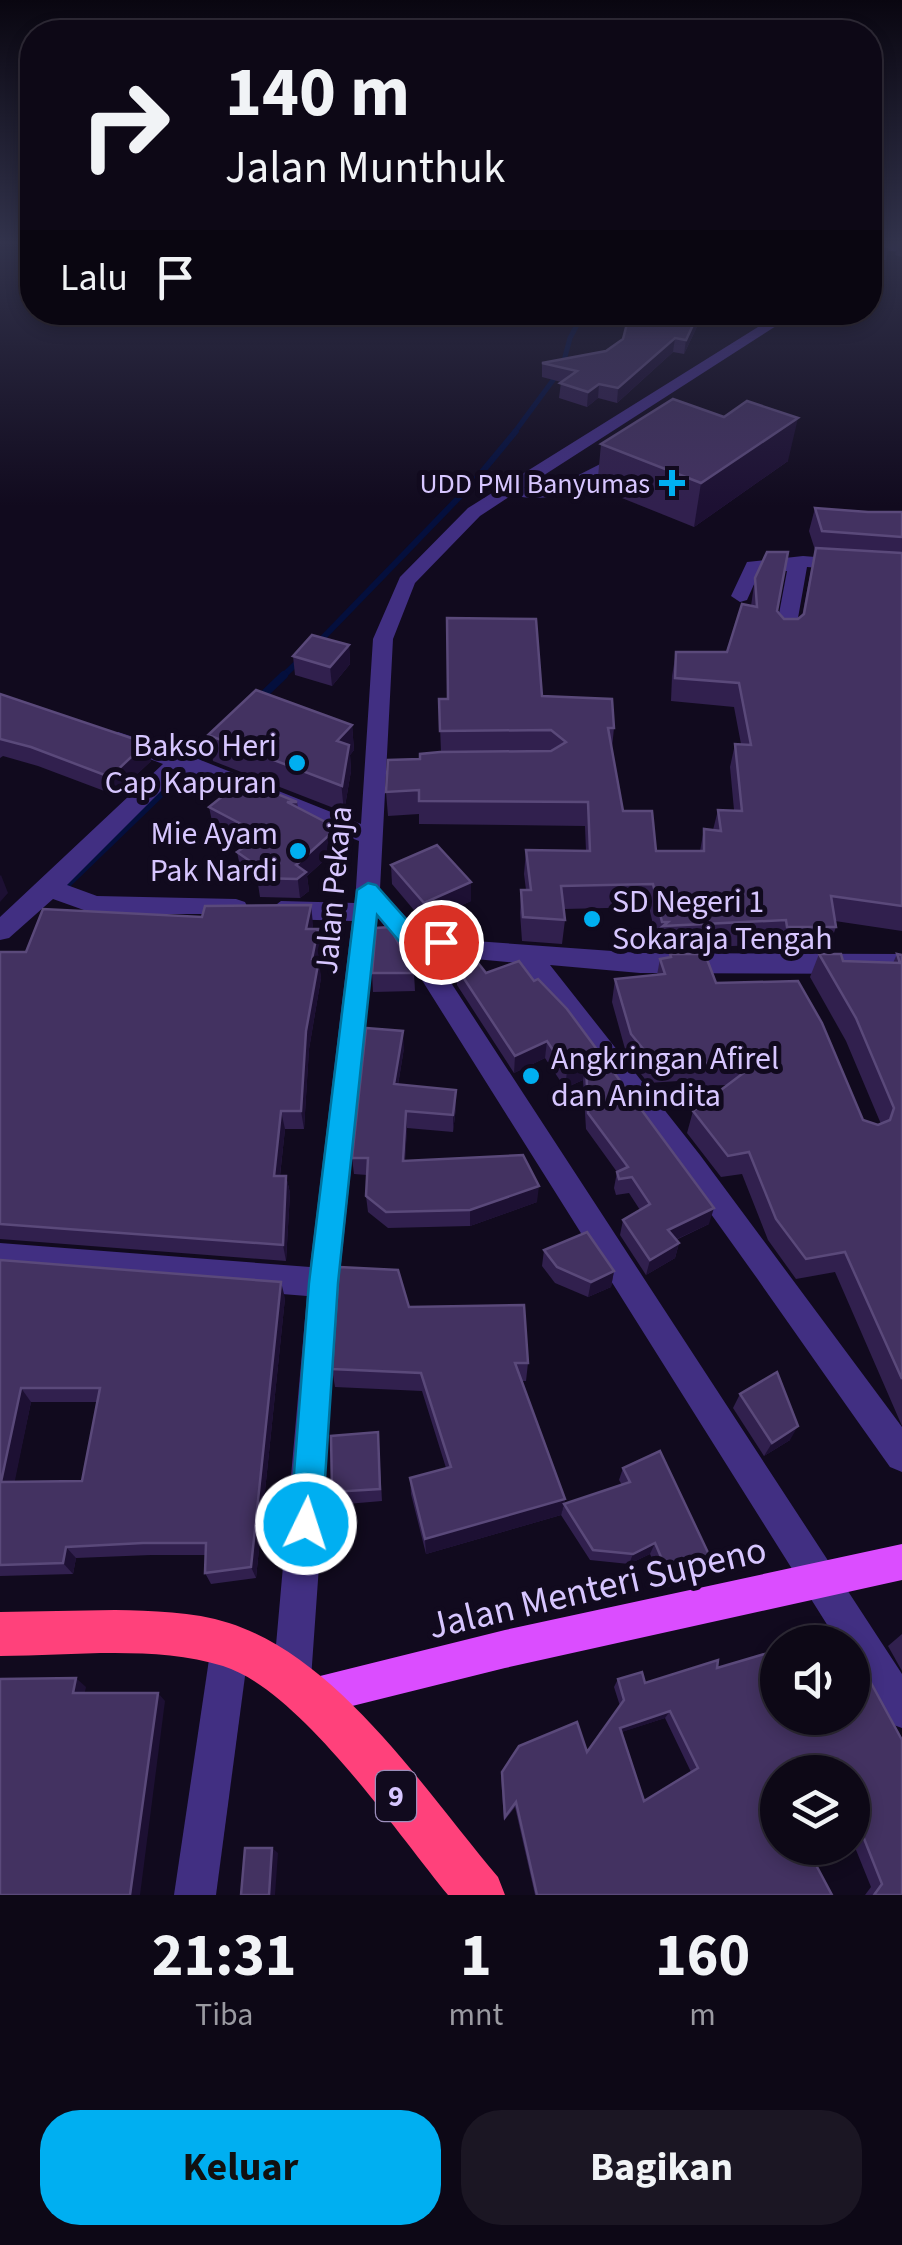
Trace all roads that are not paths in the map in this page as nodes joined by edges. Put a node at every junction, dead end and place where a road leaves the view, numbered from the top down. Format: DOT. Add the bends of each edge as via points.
graph roads {
  1 [pos="766,329"];
  2 [pos="612,463"];
  3 [pos="508,489"];
  4 [pos="796,566"];
  5 [pos="902,569"];
  6 [pos="740,596"];
  7 [pos="785,635"];
  8 [pos="97,732"];
  9 [pos="182,761"];
  10 [pos="370,836"];
  11 [pos="52,888"];
  12 [pos="367,901"];
  13 [pos="0,931"];
  14 [pos="407,935"];
  15 [pos="525,954"];
  16 [pos="902,964"];
  17 [pos="787,966"];
  18 [pos="804,996"];
  19 [pos="0,1257"];
  20 [pos="324,1283"];
  21 [pos="902,1455"];
  22 [pos="902,1562"];
  23 [pos="816,1580"];
  24 [pos="0,1634"];
  25 [pos="230,1646"];
  26 [pos="302,1688"];
  27 [pos="902,1710"];
  28 [pos="195,1895"];
  29 [pos="480,1895"];
  1 -- 3 [label="street, Jalan Pekaja" via="628,421"];
  2 -- 3 [label="street" via="558,493 529,496"];
  3 -- 10 [label="street, Jalan Pekaja" via="448,533 392,608 383,638"];
  4 -- 5 [label="street" via="814,560"];
  4 -- 6 [label="street" via="753,566"];
  4 -- 7 [label="street"];
  8 -- 9 [label="street"];
  9 -- 10 [label="street"];
  9 -- 11 [label="street"];
  10 -- 12 [label="street, Jalan Pekaja"];
  11 -- 12 [label="street" via="80,901"];
  11 -- 13 [label="street"];
  12 -- 14 [label="street"];
  12 -- 20 [label="street, Jalan Pekaja"];
  14 -- 15 [label="street"];
  14 -- 23 [label="street"];
  15 -- 17 [label="street"];
  15 -- 21 [label="street" via="579,1016"];
  16 -- 17 [label="street"];
  17 -- 18 [label="street"];
  19 -- 20 [label="street"];
  20 -- 26 [label="street, Jalan Pekaja"];
  22 -- 23 [label="main road, Jalan Menteri Supeno"];
  23 -- 26 [label="main road, Jalan Menteri Supeno"];
  23 -- 27 [label="street"];
  24 -- 25 [label="highway" via="174,1637"];
  25 -- 26 [label="highway"];
  25 -- 28 [label="street"];
  26 -- 29 [label="highway, 9"];
}
